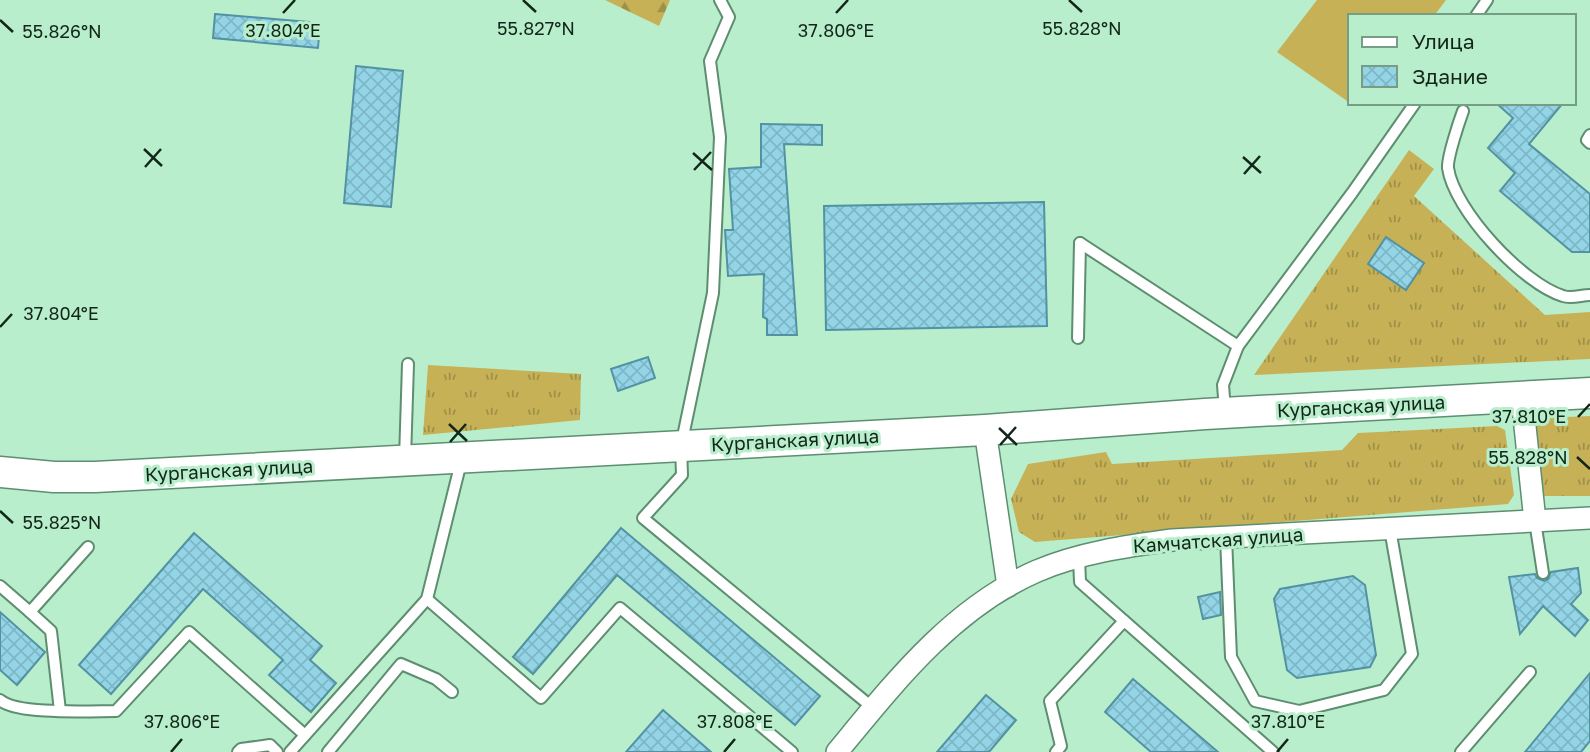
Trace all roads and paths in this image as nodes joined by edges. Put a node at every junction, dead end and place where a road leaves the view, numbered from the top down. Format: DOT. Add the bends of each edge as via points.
graph roads {
  1 [pos="720,0"];
  2 [pos="1414,105"];
  3 [pos="1462,111"];
  4 [pos="1590,135"];
  5 [pos="1590,143"];
  6 [pos="1590,295"];
  7 [pos="1078,338"];
  8 [pos="1238,346"];
  9 [pos="408,364"];
  10 [pos="1590,393"];
  11 [pos="1522,398"];
  12 [pos="1226,413"];
  13 [pos="985,430"];
  14 [pos="681,446"];
  15 [pos="462,457"];
  16 [pos="404,460"];
  17 [pos="0,472"];
  18 [pos="1590,518"];
  19 [pos="1535,521"];
  20 [pos="1390,529"];
  21 [pos="1226,537"];
  22 [pos="88,547"];
  23 [pos="1079,558"];
  24 [pos="1543,573"];
  25 [pos="0,586"];
  26 [pos="1008,586"];
  27 [pos="427,599"];
  28 [pos="30,612"];
  29 [pos="1124,621"];
  30 [pos="1530,672"];
  31 [pos="452,692"];
  32 [pos="0,700"];
  33 [pos="873,708"];
  34 [pos="60,711"];
  35 [pos="305,735"];
  36 [pos="238,752"];
  37 [pos="277,752"];
  38 [pos="290,752"];
  39 [pos="328,752"];
  40 [pos="792,752"];
  41 [pos="836,752"];
  42 [pos="1056,752"];
  43 [pos="1273,752"];
  44 [pos="1461,752"];
  1 -- 14 [label="lane" via="729,17 710,61 720,137 713,293"];
  2 -- 8 [label="lane"];
  3 -- 6 [label="lane" via="1448,167 1461,199 1486,237 1524,274 1565,297"];
  4 -- 5 [label="lane"];
  7 -- 8 [label="lane" via="1080,243"];
  8 -- 12 [label="lane" via="1223,385"];
  9 -- 16 [label="lane"];
  10 -- 11 [label="street, Курганская улица"];
  11 -- 12 [label="street, Курганская улица"];
  11 -- 19 [label="street"];
  12 -- 13 [label="street, Курганская улица"];
  13 -- 14 [label="street, Курганская улица"];
  13 -- 26 [label="street"];
  14 -- 15 [label="street, Курганская улица"];
  14 -- 33 [label="lane" via="682,475 643,519"];
  15 -- 16 [label="street, Курганская улица"];
  15 -- 27 [label="lane"];
  16 -- 17 [label="street, Курганская улица" via="95,477"];
  18 -- 19 [label="street, Камчатская улица"];
  19 -- 20 [label="street, Камчатская улица"];
  19 -- 24 [label="lane"];
  20 -- 21 [label="street, Камчатская улица"];
  20 -- 21 [label="lane" via="1412,654 1384,690 1298,711 1255,701 1231,657"];
  21 -- 23 [label="street, Камчатская улица" via="1127,546"];
  22 -- 28 [label="lane"];
  23 -- 26 [label="street, Камчатская улица"];
  23 -- 29 [label="lane" via="1080,582"];
  25 -- 28 [label="lane"];
  26 -- 33 [label="street, Камчатская улица" via="948,628"];
  27 -- 35 [label="lane"];
  27 -- 40 [label="lane" via="541,698 620,608"];
  28 -- 34 [label="lane" via="51,631"];
  29 -- 42 [label="lane" via="1050,701 1061,746"];
  29 -- 43 [label="lane"];
  30 -- 44 [label="lane"];
  31 -- 39 [label="lane" via="436,679 401,664"];
  32 -- 34 [label="lane" via="7,706"];
  33 -- 41 [label="street, Камчатская улица"];
  34 -- 35 [label="lane" via="116,711 189,632"];
  35 -- 38 [label="lane"];
  36 -- 37 [label="lane" via="270,745"];
}
